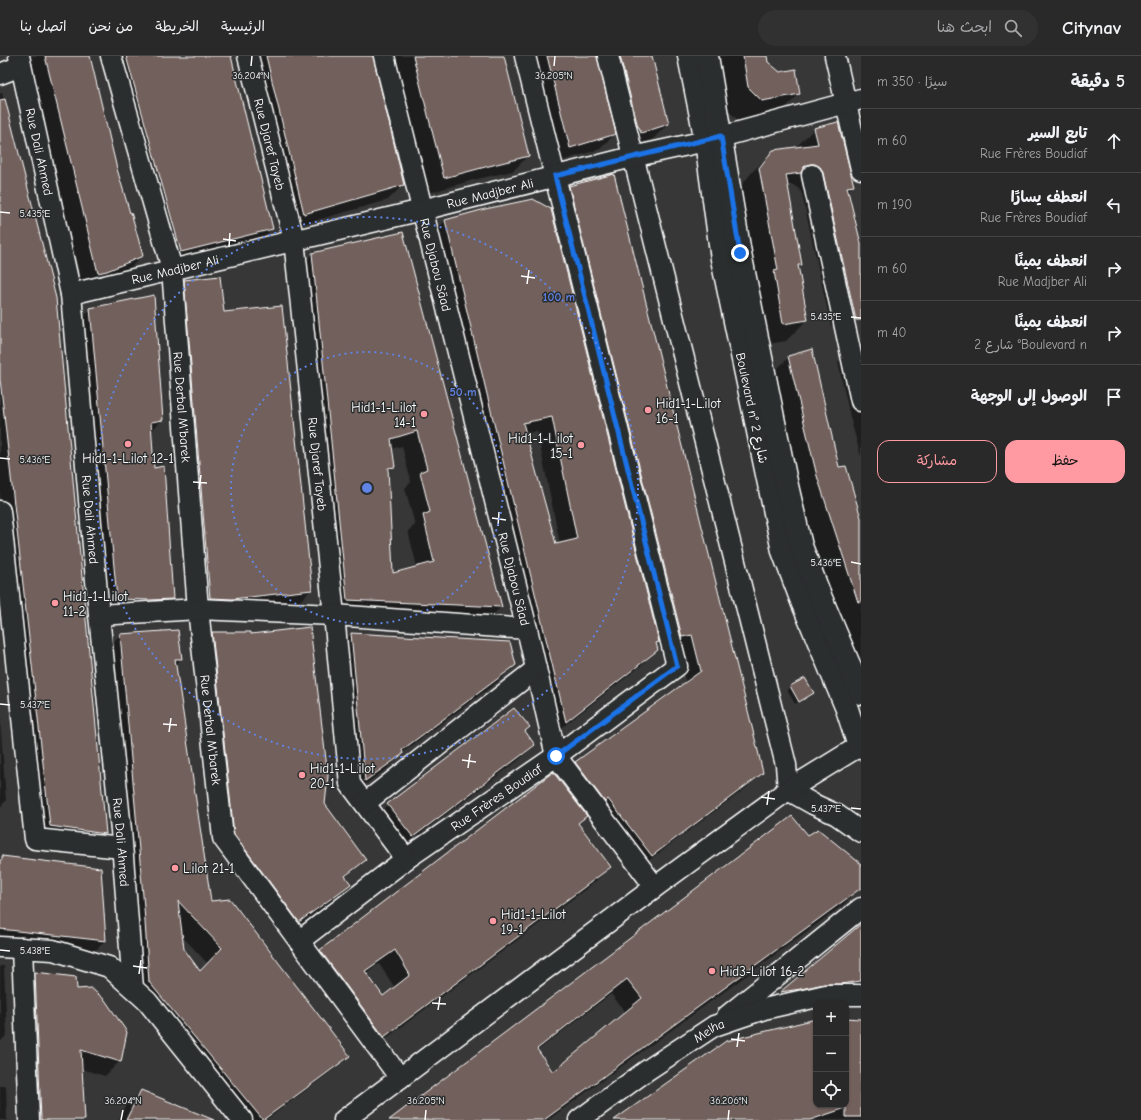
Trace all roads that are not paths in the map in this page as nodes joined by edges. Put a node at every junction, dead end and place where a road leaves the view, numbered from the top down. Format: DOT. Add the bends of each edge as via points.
graph roads {
  1 [pos="111,56"];
  2 [pos="248,56"];
  3 [pos="384,56"];
  4 [pos="525,56"];
  5 [pos="608,56"];
  6 [pos="689,56"];
  7 [pos="707,56"];
  8 [pos="835,56"];
  9 [pos="20,61"];
  10 [pos="0,74"];
  11 [pos="853,101"];
  12 [pos="713,138"];
  13 [pos="632,157"];
  14 [pos="861,169"];
  15 [pos="812,175"];
  16 [pos="555,176"];
  17 [pos="422,210"];
  18 [pos="294,240"];
  19 [pos="172,269"];
  20 [pos="71,294"];
  21 [pos="861,401"];
  22 [pos="0,511"];
  23 [pos="198,609"];
  24 [pos="98,615"];
  25 [pos="334,615"];
  26 [pos="527,629"];
  27 [pos="536,669"];
  28 [pos="861,693"];
  29 [pos="860,746"];
  30 [pos="556,756"];
  31 [pos="788,790"];
  32 [pos="364,803"];
  33 [pos="861,832"];
  34 [pos="122,848"];
  35 [pos="406,859"];
  36 [pos="655,887"];
  37 [pos="861,908"];
  38 [pos="298,940"];
  39 [pos="0,947"];
  40 [pos="22,948"];
  41 [pos="133,988"];
  42 [pos="861,995"];
  43 [pos="714,1026"];
  44 [pos="400,1078"];
  45 [pos="29,1120"];
  46 [pos="242,1120"];
  47 [pos="344,1120"];
  48 [pos="579,1120"];
  1 -- 19 [label="street, Rue Derbal M'barek"];
  2 -- 18 [label="street, Rue Djaref Tayeb"];
  3 -- 17 [label="street, Rue Djabou Säad"];
  4 -- 16 [label="street, Rue Frères Boudiaf"];
  5 -- 13 [label="street"];
  6 -- 12 [label="main road, Boulevard n° شارع 2"];
  7 -- 12 [label="main road, Boulevard n° شارع 2"];
  8 -- 11 [label="street"];
  9 -- 10 [label="street"];
  9 -- 20 [label="street, Rue Dali Ahmed"];
  11 -- 12 [label="street, Rue Madjber Ali"];
  11 -- 14 [label="street"];
  12 -- 13 [label="street, Rue Madjber Ali"];
  12 -- 28 [label="main road, Boulevard n° شارع 2" via="740,253 801,546"];
  12 -- 29 [label="main road, Boulevard n° شارع 2" via="722,259 783,551 848,710"];
  13 -- 16 [label="street, Rue Madjber Ali"];
  13 -- 31 [label="street" via="786,765"];
  15 -- 21 [label="street"];
  16 -- 17 [label="street, Rue Madjber Ali"];
  16 -- 30 [label="street, Rue Frères Boudiaf" via="677,666"];
  17 -- 18 [label="street, Rue Madjber Ali"];
  17 -- 26 [label="street, Rue Djabou Säad"];
  18 -- 19 [label="street, Rue Madjber Ali"];
  18 -- 25 [label="street, Rue Djaref Tayeb"];
  19 -- 20 [label="street, Rue Madjber Ali"];
  19 -- 23 [label="street, Rue Derbal M'barek"];
  20 -- 24 [label="street, Rue Dali Ahmed"];
  22 -- 34 [label="street" via="36,839"];
  23 -- 24 [label="street"];
  23 -- 25 [label="street"];
  23 -- 38 [label="street, Rue Derbal M'barek" via="223,838"];
  24 -- 34 [label="street, Rue Dali Ahmed"];
  25 -- 26 [label="street"];
  25 -- 32 [label="street, Rue Djaref Tayeb" via="350,784"];
  26 -- 27 [label="street, Rue Djabou Säad"];
  27 -- 30 [label="street, Rue Djabou Säad"];
  27 -- 32 [label="street"];
  29 -- 31 [label="street"];
  30 -- 35 [label="street, Rue Frères Boudiaf"];
  30 -- 36 [label="street, Rue Djabou Säad"];
  31 -- 33 [label="street" via="837,815"];
  31 -- 36 [label="street"];
  32 -- 35 [label="street, Rue Djaref Tayeb"];
  34 -- 41 [label="street, Rue Dali Ahmed"];
  35 -- 38 [label="street, Rue Frères Boudiaf"];
  36 -- 44 [label="street"];
  37 -- 43 [label="street"];
  38 -- 44 [label="street"];
  39 -- 40 [label="street"];
  40 -- 41 [label="street" via="54,950 109,967"];
  40 -- 45 [label="street"];
  41 -- 46 [label="street" via="147,1001"];
  42 -- 43 [label="street, Melha" via="826,995 764,1009"];
  43 -- 48 [label="street, Melha"];
  44 -- 47 [label="street"];
}
